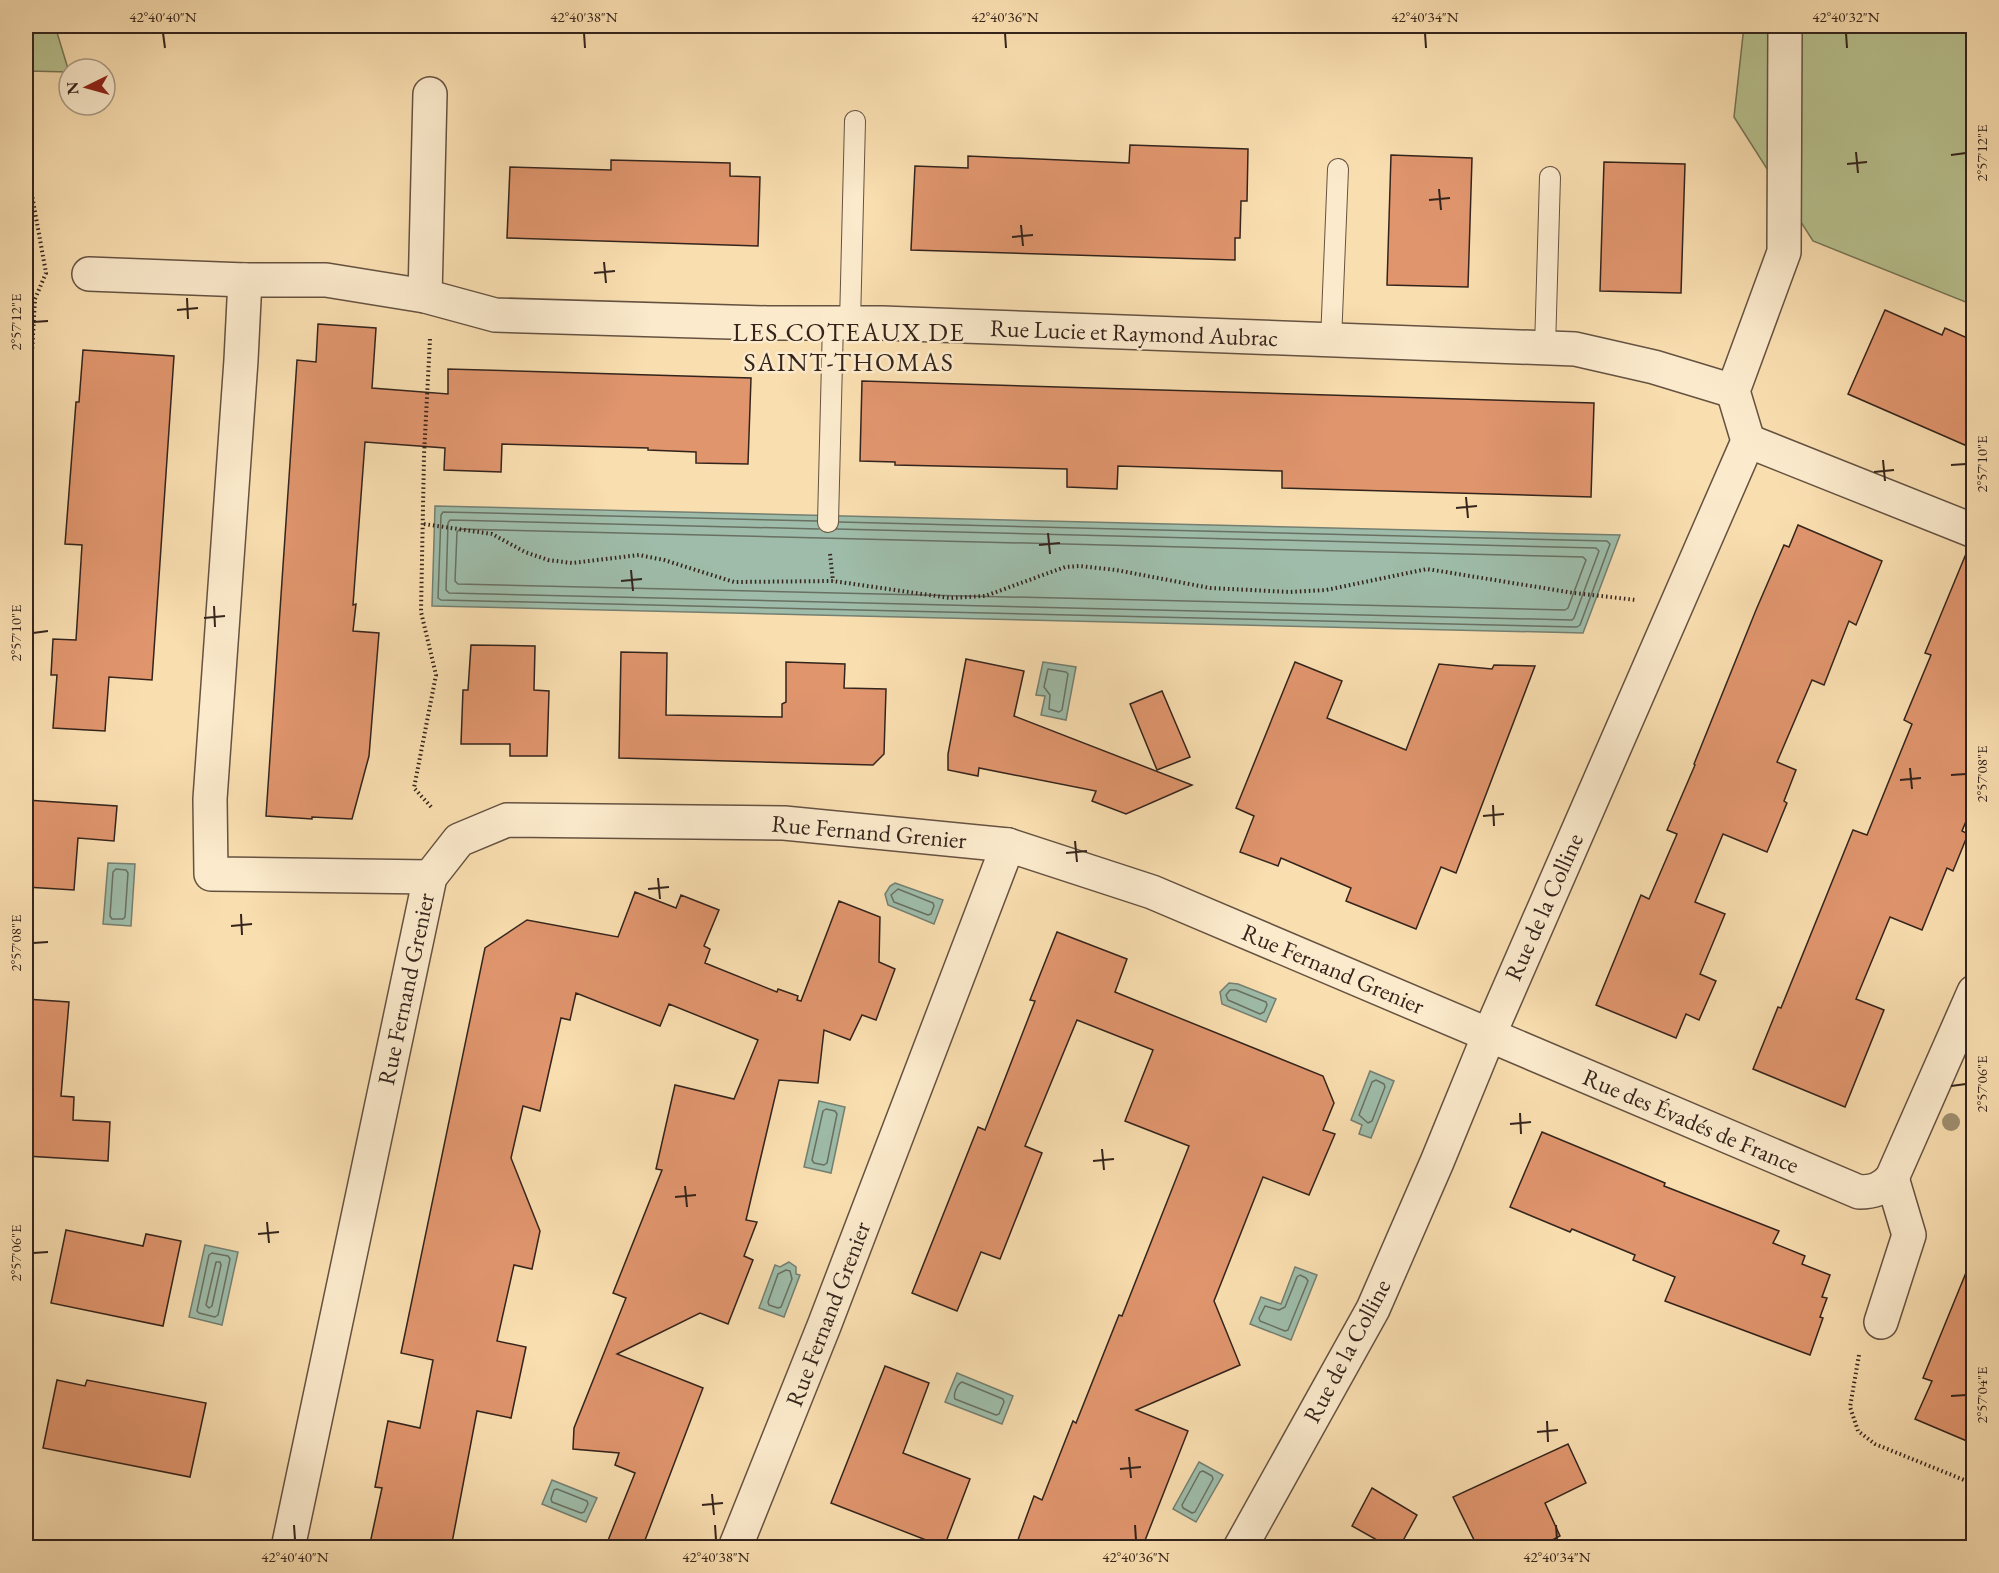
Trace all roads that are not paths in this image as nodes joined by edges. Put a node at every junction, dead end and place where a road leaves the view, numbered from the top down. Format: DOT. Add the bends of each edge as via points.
graph roads {
  1 [pos="1785,26"];
  2 [pos="430,94"];
  3 [pos="855,121"];
  4 [pos="1338,169"];
  5 [pos="1550,177"];
  6 [pos="89,274"];
  7 [pos="245,280"];
  8 [pos="425,296"];
  9 [pos="842,323"];
  10 [pos="1331,341"];
  11 [pos="1545,348"];
  12 [pos="1733,391"];
  13 [pos="1748,441"];
  14 [pos="828,522"];
  15 [pos="1974,531"];
  16 [pos="1008,845"];
  17 [pos="430,877"];
  18 [pos="1974,992"];
  19 [pos="1489,1035"];
  20 [pos="1893,1178"];
  21 [pos="1881,1322"];
  22 [pos="288,1548"];
  23 [pos="735,1548"];
  24 [pos="1240,1548"];
  1 -- 12 [label="street" via="1784,252"];
  2 -- 8 [label="street"];
  3 -- 9 [label="lane"];
  4 -- 10 [label="lane"];
  5 -- 11 [label="lane"];
  6 -- 7 [label="street, Rue Lucie et Raymond Aubrac"];
  7 -- 8 [label="street, Rue Lucie et Raymond Aubrac" via="326,280"];
  7 -- 17 [label="street" via="210,799 211,874"];
  8 -- 9 [label="street, Rue Lucie et Raymond Aubrac" via="495,315"];
  9 -- 10 [label="street, Rue Lucie et Raymond Aubrac"];
  9 -- 14 [label="lane"];
  10 -- 11 [label="street, Rue Lucie et Raymond Aubrac"];
  11 -- 12 [label="street, Rue Lucie et Raymond Aubrac" via="1575,349 1654,367"];
  12 -- 13 [label="street"];
  13 -- 15 [label="street"];
  13 -- 19 [label="street, Rue de la Colline"];
  16 -- 17 [label="street, Rue Fernand Grenier" via="784,823 507,820 459,840"];
  16 -- 19 [label="street, Rue Fernand Grenier" via="1152,892"];
  16 -- 23 [label="street, Rue Fernand Grenier"];
  17 -- 22 [label="street, Rue Fernand Grenier"];
  18 -- 20 [label="street"];
  19 -- 20 [label="street, Rue des Évadés de France" via="1859,1192 1872,1192"];
  19 -- 24 [label="street, Rue de la Colline" via="1372,1309"];
  20 -- 21 [label="street" via="1909,1235"];
}
